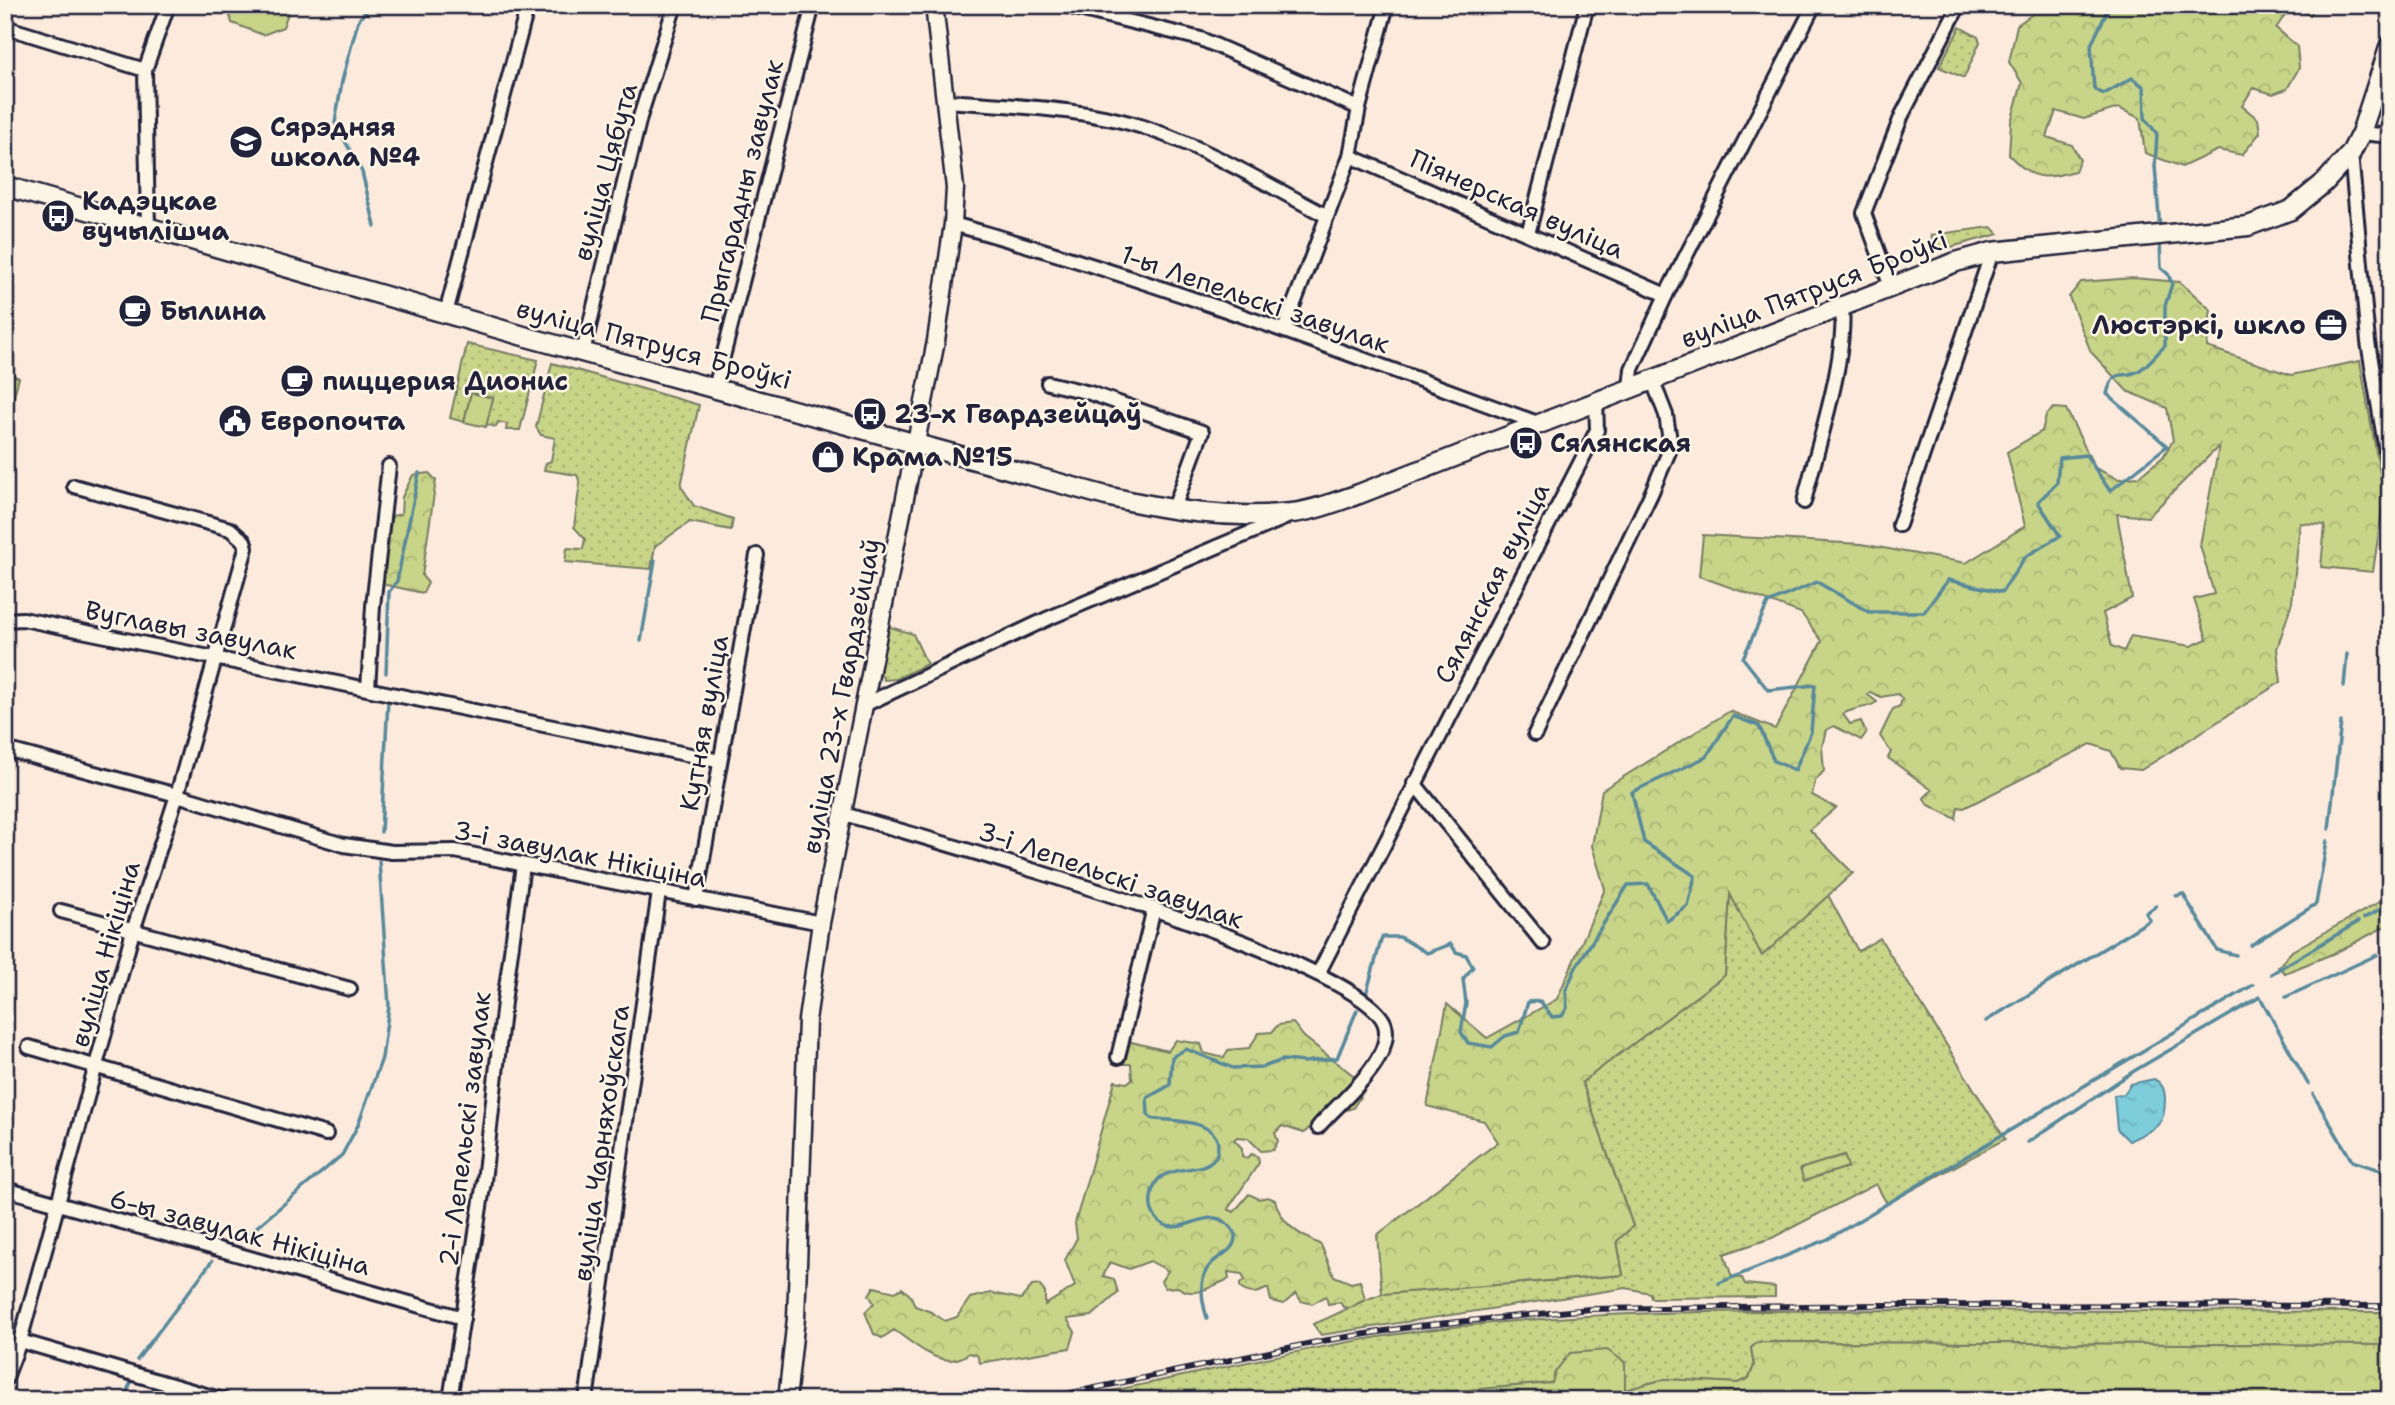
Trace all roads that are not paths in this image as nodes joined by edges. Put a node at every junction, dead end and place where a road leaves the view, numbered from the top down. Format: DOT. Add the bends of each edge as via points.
graph roads {
  1 [pos="168,5"];
  2 [pos="528,5"];
  3 [pos="675,5"];
  4 [pos="813,5"];
  5 [pos="934,5"];
  6 [pos="1063,5"];
  7 [pos="1387,5"];
  8 [pos="1587,5"];
  9 [pos="1814,5"];
  10 [pos="1959,5"];
  11 [pos="5,27"];
  12 [pos="2390,44"];
  13 [pos="145,70"];
  14 [pos="947,101"];
  15 [pos="1359,108"];
  16 [pos="2361,133"];
  17 [pos="2390,136"];
  18 [pos="2351,153"];
  19 [pos="1350,156"];
  20 [pos="5,186"];
  21 [pos="1327,216"];
  22 [pos="953,224"];
  23 [pos="148,228"];
  24 [pos="1528,234"];
  25 [pos="1992,252"];
  26 [pos="1891,287"];
  27 [pos="1666,295"];
  28 [pos="1842,306"];
  29 [pos="446,313"];
  30 [pos="1284,331"];
  31 [pos="583,352"];
  32 [pos="1652,379"];
  33 [pos="1048,383"];
  34 [pos="715,388"];
  35 [pos="1630,388"];
  36 [pos="1596,401"];
  37 [pos="1540,424"];
  38 [pos="915,444"];
  39 [pos="389,466"];
  40 [pos="2390,475"];
  41 [pos="74,486"];
  42 [pos="1804,502"];
  43 [pos="1173,511"];
  44 [pos="1294,513"];
  45 [pos="1899,525"];
  46 [pos="757,555"];
  47 [pos="5,620"];
  48 [pos="215,658"];
  49 [pos="368,689"];
  50 [pos="864,705"];
  51 [pos="1535,734"];
  52 [pos="5,749"];
  53 [pos="720,761"];
  54 [pos="1414,783"];
  55 [pos="177,795"];
  56 [pos="844,814"];
  57 [pos="523,865"];
  58 [pos="659,892"];
  59 [pos="696,899"];
  60 [pos="1154,908"];
  61 [pos="61,911"];
  62 [pos="821,923"];
  63 [pos="133,931"];
  64 [pos="1543,943"];
  65 [pos="1318,974"];
  66 [pos="351,989"];
  67 [pos="29,1046"];
  68 [pos="1118,1057"];
  69 [pos="96,1066"];
  70 [pos="1318,1127"];
  71 [pos="326,1134"];
  72 [pos="5,1189"];
  73 [pos="55,1205"];
  74 [pos="463,1318"];
  75 [pos="20,1341"];
  76 [pos="5,1380"];
  77 [pos="223,1400"];
  78 [pos="450,1400"];
  79 [pos="586,1400"];
  80 [pos="787,1400"];
  1 -- 13 [label="street"];
  2 -- 29 [label="street"];
  3 -- 31 [label="street, вуліца Цябута" via="640,117"];
  4 -- 34 [label="street, Прыгарадны завулак"];
  5 -- 14 [label="street, вуліца 23-х Гвардзейцаў"];
  6 -- 15 [label="street" via="1201,39"];
  7 -- 15 [label="street"];
  8 -- 24 [label="street"];
  9 -- 27 [label="street"];
  10 -- 26 [label="street" via="1902,115 1864,213"];
  11 -- 13 [label="street"];
  12 -- 16 [label="main road, вуліца Пятруся Броўкі"];
  13 -- 23 [label="street"];
  14 -- 21 [label="street" via="1055,109 1147,128"];
  14 -- 22 [label="street, вуліца 23-х Гвардзейцаў" via="955,188"];
  15 -- 19 [label="street"];
  16 -- 17 [label="street"];
  16 -- 18 [label="main road, вуліца Пятруся Броўкі"];
  18 -- 25 [label="main road, вуліца Пятруся Броўкі" via="2325,183 2291,210 2248,226"];
  18 -- 40 [label="street" via="2368,342"];
  19 -- 21 [label="street"];
  19 -- 24 [label="street, Піянерская вуліца"];
  20 -- 23 [label="main road, вуліца Пятруся Броўкі"];
  21 -- 30 [label="street"];
  22 -- 30 [label="street, 1-ы Лепельскі завулак" via="1030,245"];
  22 -- 38 [label="street, вуліца 23-х Гвардзейцаў"];
  23 -- 29 [label="main road, вуліца Пятруся Броўкі"];
  24 -- 27 [label="street, Піянерская вуліца"];
  25 -- 26 [label="main road, вуліца Пятруся Броўкі"];
  25 -- 45 [label="street"];
  26 -- 28 [label="main road, вуліца Пятруся Броўкі"];
  27 -- 35 [label="street" via="1632,369"];
  28 -- 32 [label="main road, вуліца Пятруся Броўкі"];
  28 -- 42 [label="street" via="1833,381"];
  29 -- 31 [label="main road, вуліца Пятруся Броўкі"];
  30 -- 37 [label="street, 1-ы Лепельскі завулак"];
  31 -- 34 [label="main road, вуліца Пятруся Броўкі"];
  32 -- 35 [label="main road, вуліца Пятруся Броўкі"];
  32 -- 51 [label="street" via="1666,415 1671,447"];
  33 -- 43 [label="street" via="1202,432"];
  34 -- 38 [label="main road, вуліца Пятруся Броўкі"];
  35 -- 36 [label="main road, вуліца Пятруся Броўкі"];
  36 -- 37 [label="main road, вуліца Пятруся Броўкі"];
  36 -- 54 [label="street, Сялянская вуліца" via="1597,430"];
  37 -- 44 [label="main road, вуліца Пятруся Броўкі" via="1359,494"];
  38 -- 43 [label="main road, вуліца Пятруся Броўкі"];
  38 -- 50 [label="street, вуліца 23-х Гвардзейцаў"];
  39 -- 49 [label="street"];
  41 -- 48 [label="street, вуліца Нікіціна" via="230,529 244,541 246,555"];
  43 -- 44 [label="main road, вуліца Пятруся Броўкі" via="1223,516"];
  44 -- 50 [label="street, вуліца Пятруся Броўкі" via="1049,618"];
  46 -- 53 [label="street, Кутняя вуліца"];
  47 -- 48 [label="street, Вуглавы завулак" via="23,619"];
  48 -- 49 [label="street, Вуглавы завулак"];
  48 -- 55 [label="street, вуліца Нікіціна"];
  49 -- 53 [label="street, Вуглавы завулак"];
  50 -- 56 [label="street, вуліца 23-х Гвардзейцаў"];
  52 -- 55 [label="street, 3-і завулак Нікіціна"];
  53 -- 59 [label="street, Кутняя вуліца"];
  54 -- 64 [label="street"];
  54 -- 65 [label="street, Сялянская вуліца"];
  55 -- 57 [label="street, 3-і завулак Нікіціна" via="344,845 392,852 456,851"];
  55 -- 63 [label="street, вуліца Нікіціна"];
  56 -- 60 [label="street, 3-і Лепельскі завулак"];
  56 -- 62 [label="street, вуліца 23-х Гвардзейцаў"];
  57 -- 58 [label="street, 3-і завулак Нікіціна"];
  57 -- 74 [label="street, 2-і Лепельскі завулак"];
  58 -- 59 [label="street, 3-і завулак Нікіціна"];
  58 -- 79 [label="street, вуліца Чарняхоўскага"];
  59 -- 62 [label="street, 3-і завулак Нікіціна"];
  60 -- 65 [label="street, 3-і Лепельскі завулак"];
  60 -- 68 [label="street"];
  61 -- 63 [label="street"];
  62 -- 80 [label="street, вуліца 23-х Гвардзейцаў" via="807,1020 796,1318"];
  63 -- 66 [label="street"];
  63 -- 69 [label="street, вуліца Нікіціна"];
  65 -- 70 [label="street, 3-і Лепельскі завулак" via="1372,1005 1387,1036 1378,1060"];
  67 -- 69 [label="street"];
  69 -- 71 [label="street"];
  69 -- 73 [label="street, вуліца Нікіціна"];
  72 -- 73 [label="street, 6-ы завулак Нікіціна"];
  73 -- 74 [label="street, 6-ы завулак Нікіціна"];
  73 -- 75 [label="street, вуліца Нікіціна"];
  74 -- 78 [label="street, 2-і Лепельскі завулак"];
  75 -- 76 [label="street, вуліца Нікіціна"];
  75 -- 77 [label="street"];
}
